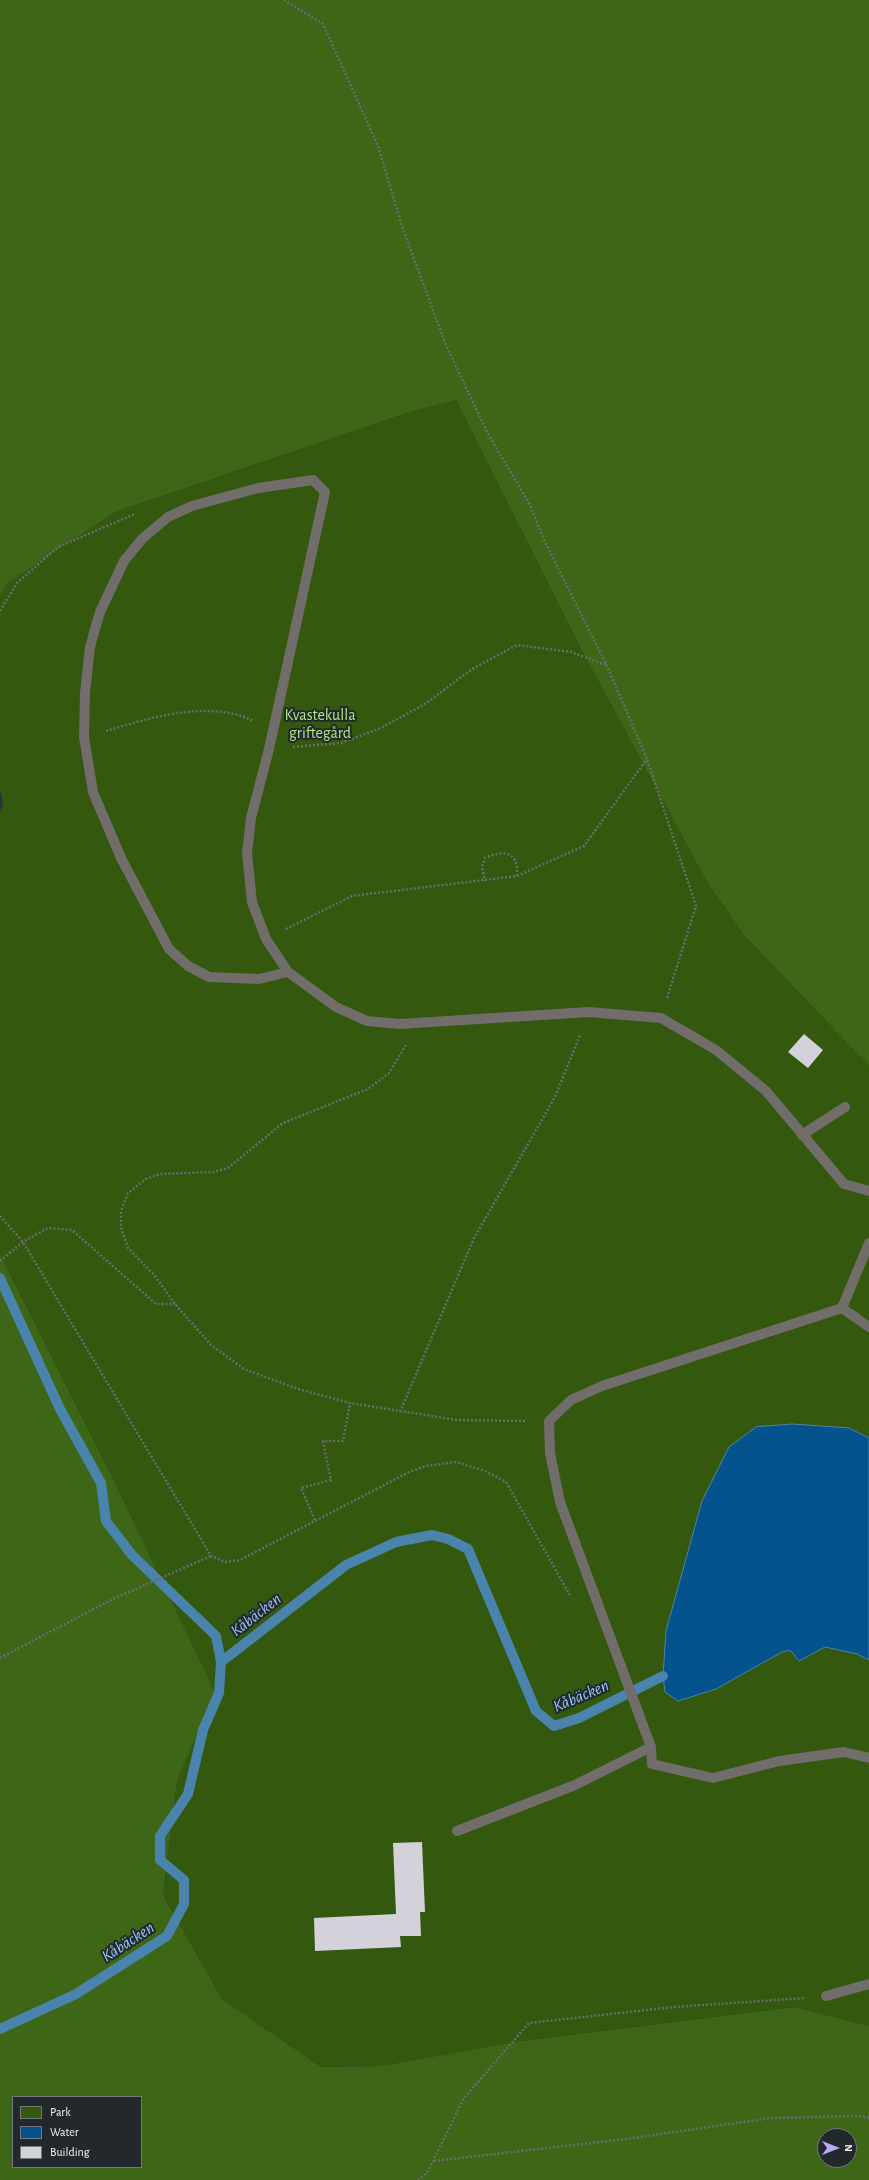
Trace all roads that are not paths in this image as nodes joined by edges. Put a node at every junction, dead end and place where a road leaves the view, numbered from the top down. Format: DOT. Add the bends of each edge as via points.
graph roads {
  1 [pos="288,972"];
  2 [pos="845,1107"];
  3 [pos="802,1135"];
  4 [pos="869,1191"];
  5 [pos="869,1243"];
  6 [pos="842,1308"];
  7 [pos="869,1327"];
  8 [pos="651,1747"];
  9 [pos="869,1758"];
  10 [pos="457,1831"];
  11 [pos="869,1984"];
  12 [pos="826,1996"];
  1 -- 1 [label="lane" via="259,979 209,977 188,966 169,949 121,858 93,792 84,737 85,693 90,647 100,612 124,561 142,539 168,517 192,506 265,487 313,480 325,492 273,732 251,818 247,853 252,902 266,939"];
  1 -- 3 [label="lane" via="336,1007 367,1021 409,1024 589,1012 661,1018 716,1050 766,1091"];
  2 -- 3 [label="lane"];
  3 -- 4 [label="lane" via="844,1184"];
  5 -- 6 [label="lane"];
  6 -- 7 [label="lane"];
  6 -- 8 [label="lane" via="602,1386 571,1400 549,1420 550,1453 560,1502"];
  8 -- 9 [label="lane" via="652,1764 713,1778 779,1761 844,1752"];
  8 -- 10 [label="lane" via="575,1785"];
  11 -- 12 [label="lane"];
}
